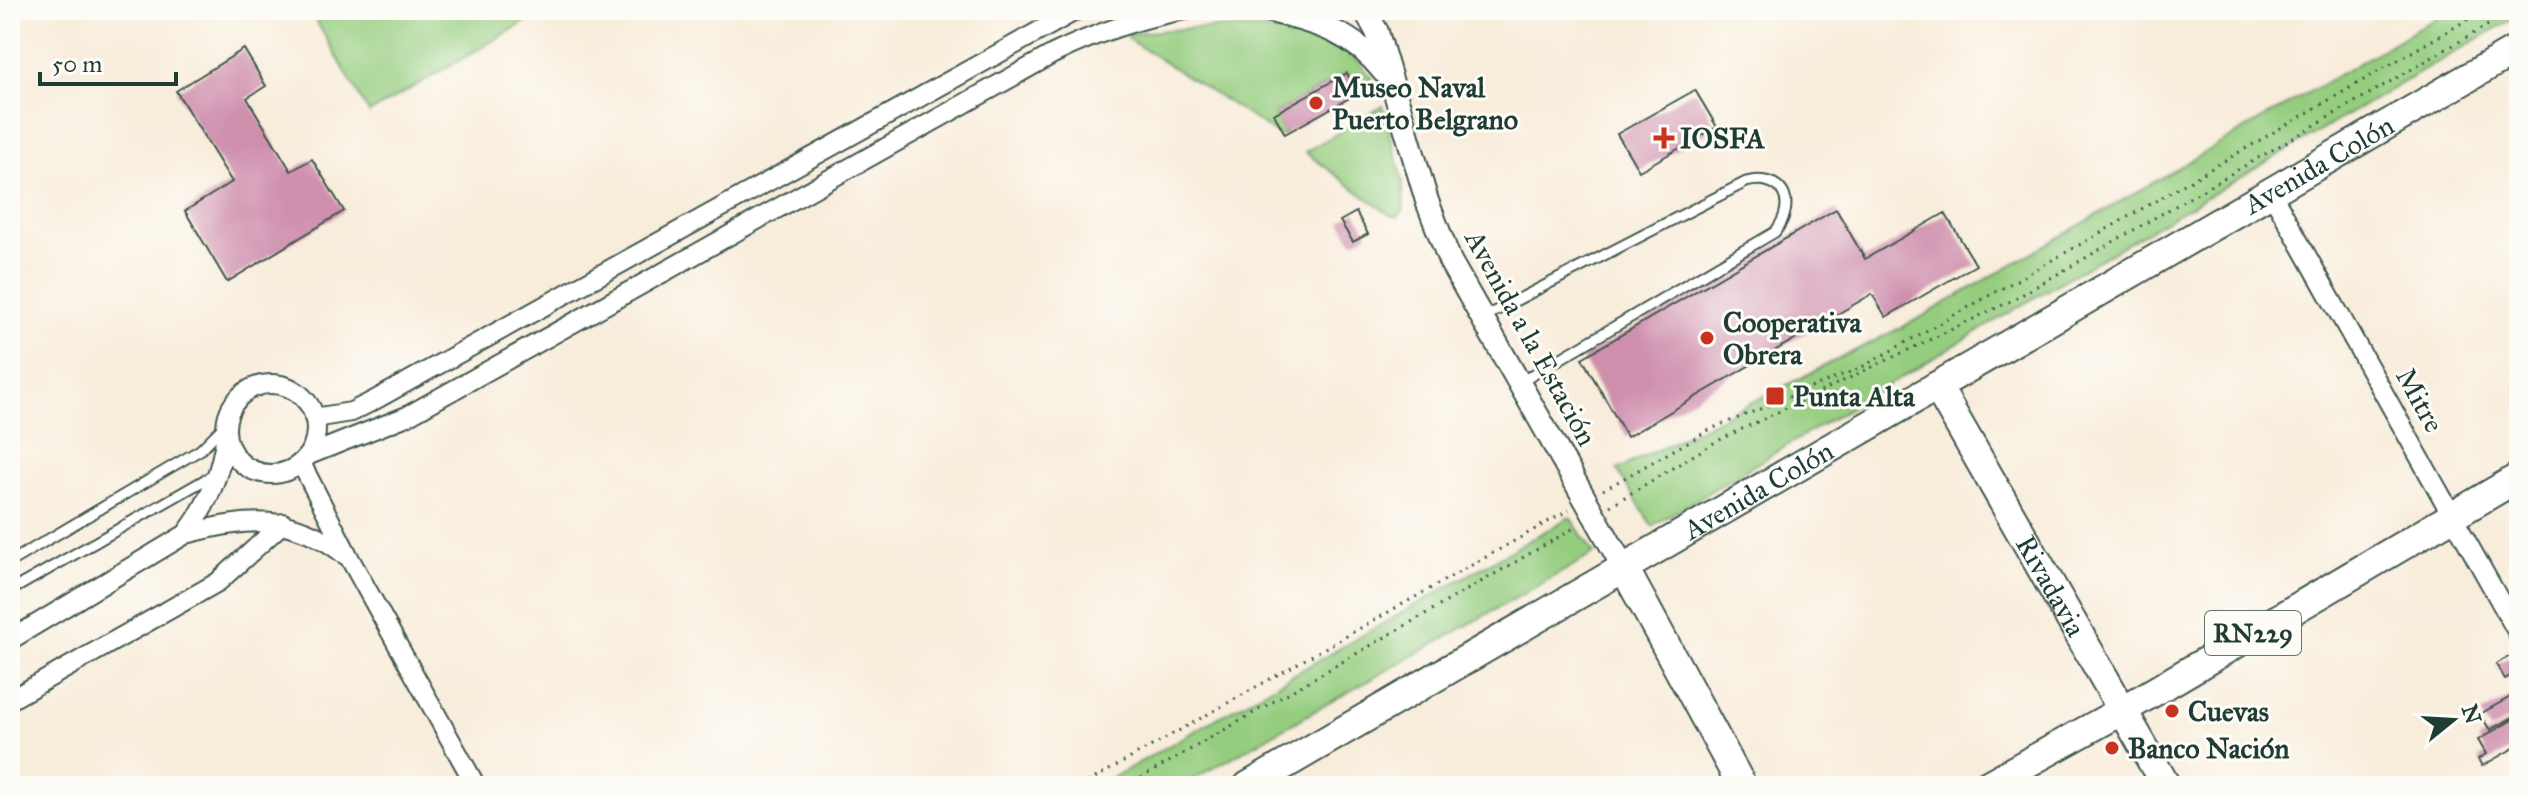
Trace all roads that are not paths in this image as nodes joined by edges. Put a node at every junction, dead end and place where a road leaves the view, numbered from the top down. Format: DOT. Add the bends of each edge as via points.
graph roads {
  1 [pos="1077,10"];
  2 [pos="1186,10"];
  3 [pos="1267,10"];
  4 [pos="1365,10"];
  5 [pos="2519,48"];
  6 [pos="1393,82"];
  7 [pos="2271,192"];
  8 [pos="1482,318"];
  9 [pos="1519,383"];
  10 [pos="1937,386"];
  11 [pos="314,418"];
  12 [pos="226,429"];
  13 [pos="305,459"];
  14 [pos="218,472"];
  15 [pos="2519,477"];
  16 [pos="2452,515"];
  17 [pos="283,523"];
  18 [pos="186,534"];
  19 [pos="350,559"];
  20 [pos="10,562"];
  21 [pos="1624,568"];
  22 [pos="10,591"];
  23 [pos="2519,635"];
  24 [pos="10,640"];
  25 [pos="10,700"];
  26 [pos="2123,710"];
  27 [pos="476,786"];
  28 [pos="1248,786"];
  29 [pos="1742,786"];
  30 [pos="1986,786"];
  31 [pos="2166,786"];
  1 -- 11 [label="street" via="373,401 351,412"];
  2 -- 13 [label="street" via="1126,23 1053,54 407,416"];
  3 -- 6 [label="street" via="1352,40"];
  4 -- 6 [label="street, Avenida a la Estación"];
  5 -- 7 [label="main road, Avenida Colón"];
  6 -- 8 [label="street, Avenida a la Estación" via="1427,201 1450,261"];
  7 -- 10 [label="main road, Avenida Colón"];
  7 -- 16 [label="street, Mitre"];
  8 -- 9 [label="street, Avenida a la Estación"];
  8 -- 9 [label="lane" via="1746,182 1769,180 1784,194 1787,211 1775,232"];
  9 -- 21 [label="street, Avenida a la Estación"];
  10 -- 21 [label="main road, Avenida Colón"];
  10 -- 26 [label="main road, Rivadavia"];
  11 -- 12 [label="street" via="299,394 282,385 263,385 237,398"];
  11 -- 13 [label="street" via="315,438"];
  12 -- 13 [label="street" via="232,452 252,470 281,473"];
  12 -- 14 [label="street"];
  12 -- 20 [label="lane" via="200,450"];
  13 -- 19 [label="street"];
  14 -- 18 [label="street"];
  14 -- 22 [label="lane"];
  15 -- 16 [label="main road, RN229"];
  16 -- 23 [label="street, Mitre"];
  16 -- 26 [label="main road, RN229"];
  17 -- 18 [label="street" via="241,523"];
  17 -- 19 [label="street" via="322,537"];
  17 -- 25 [label="street" via="218,582"];
  18 -- 24 [label="street"];
  19 -- 27 [label="street"];
  21 -- 28 [label="main road, Avenida Colón"];
  21 -- 29 [label="main road"];
  26 -- 30 [label="main road, RN229"];
  26 -- 31 [label="main road, Rivadavia"];
}
